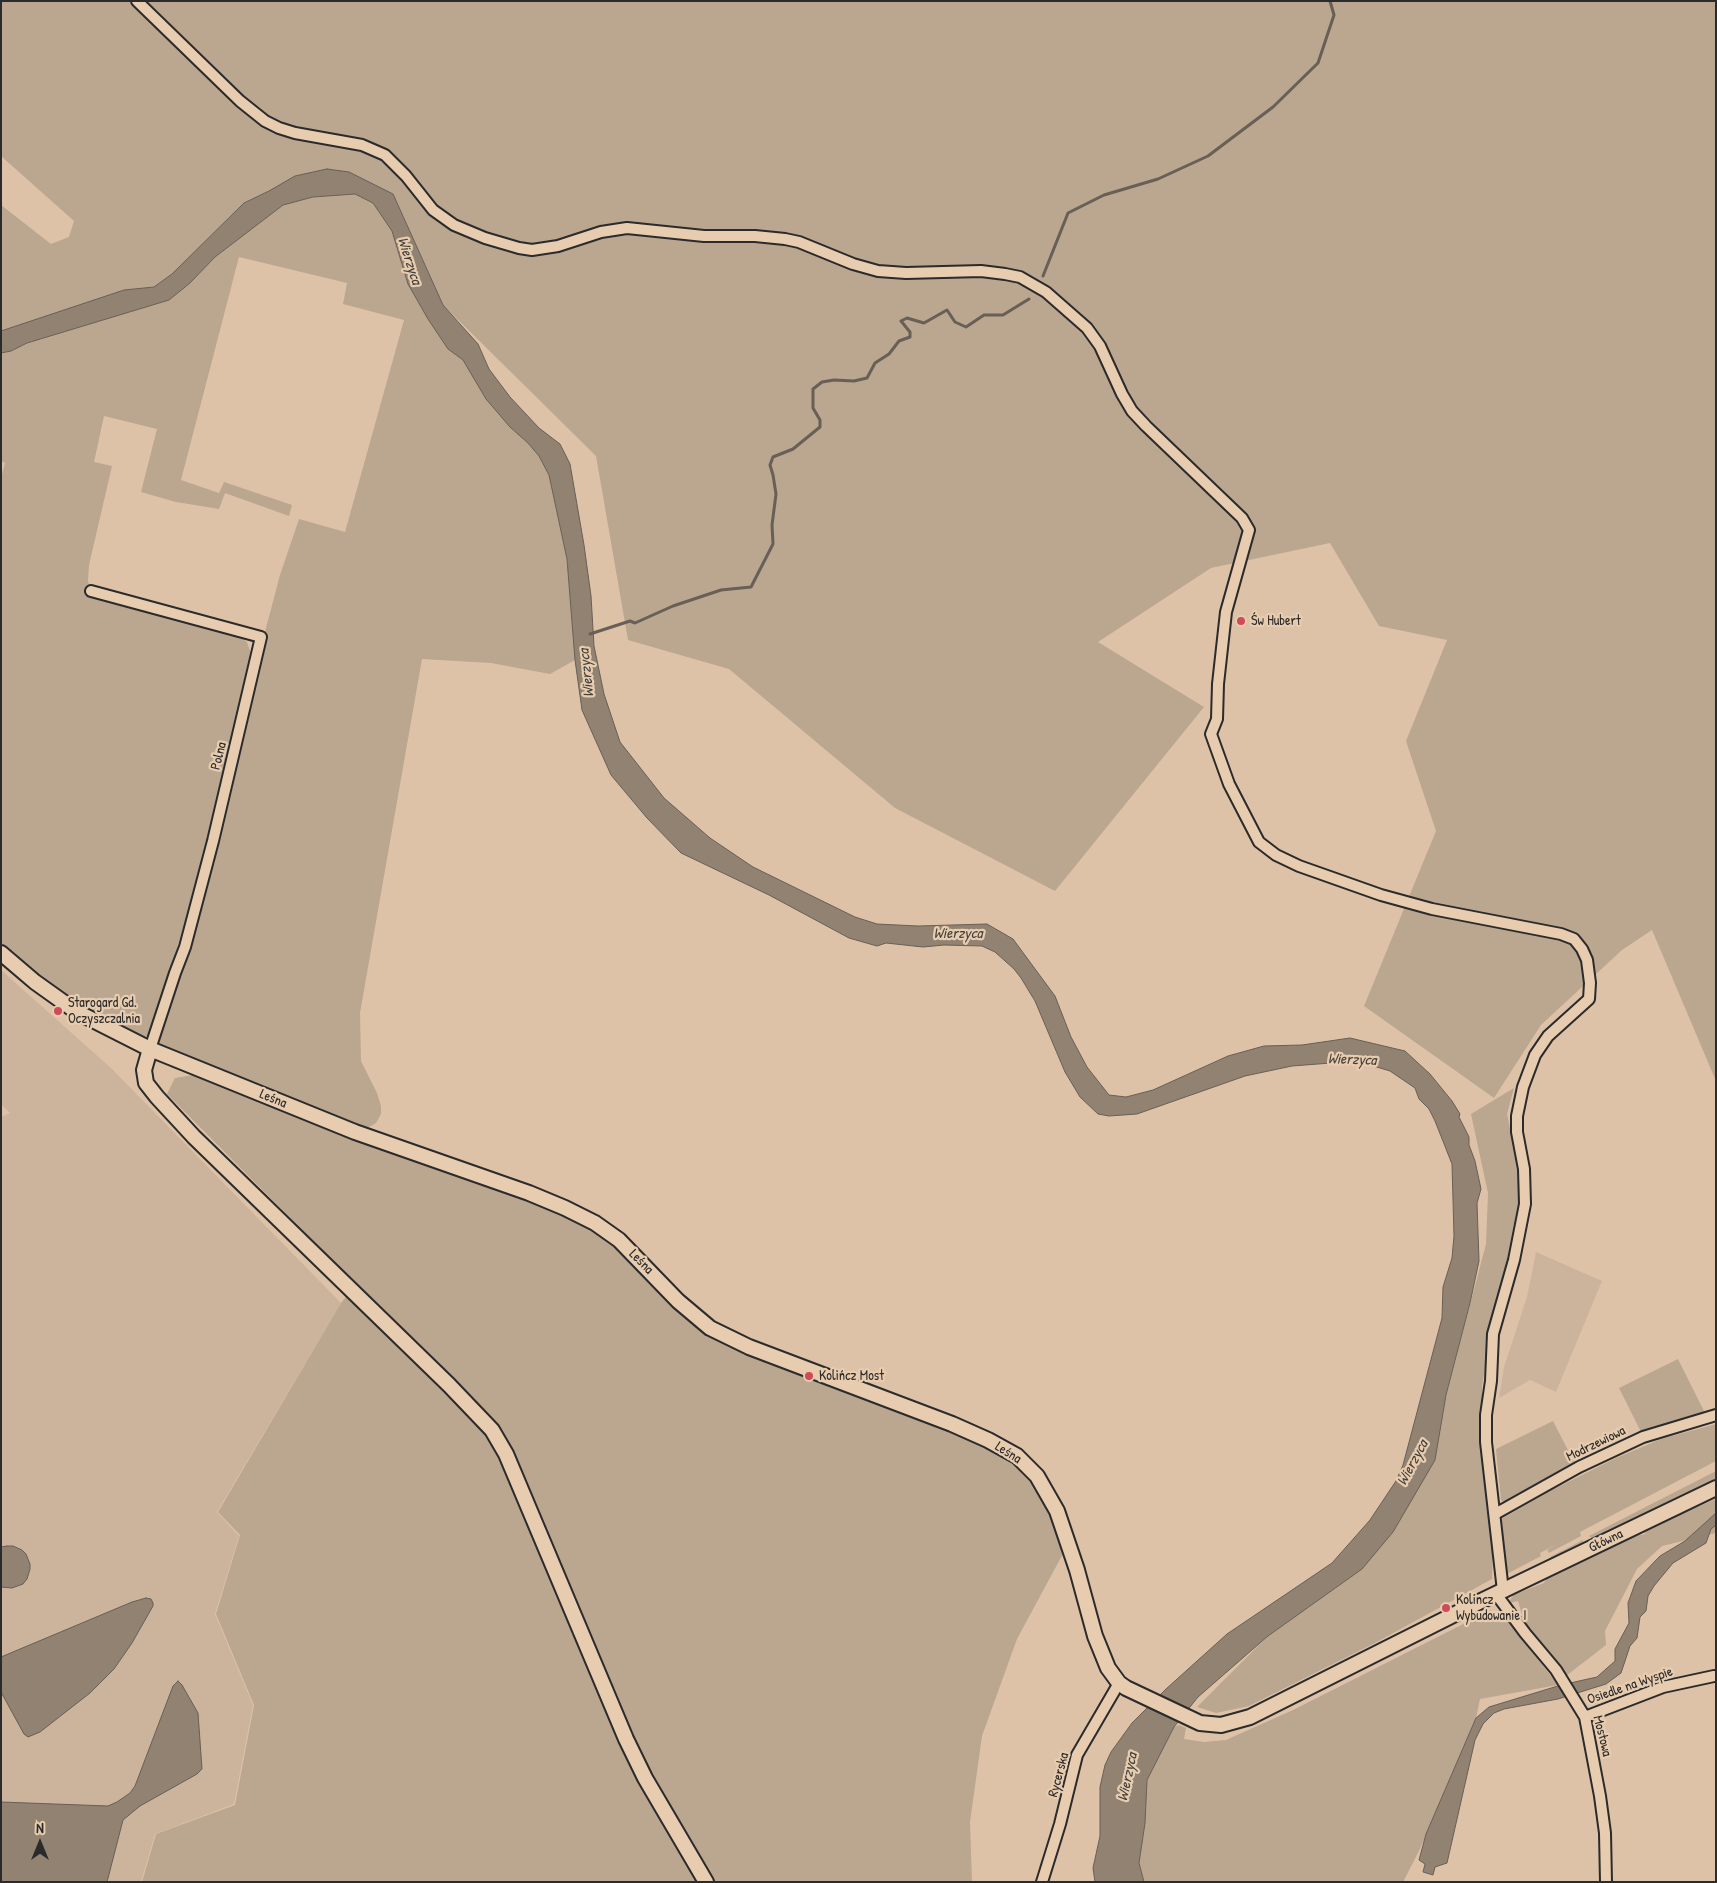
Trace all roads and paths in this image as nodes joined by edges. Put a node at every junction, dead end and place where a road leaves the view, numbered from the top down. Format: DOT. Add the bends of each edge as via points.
graph roads {
  1 [pos="137,1"];
  2 [pos="92,590"];
  3 [pos="1,953"];
  4 [pos="150,1049"];
  5 [pos="1716,1415"];
  6 [pos="1716,1488"];
  7 [pos="1495,1514"];
  8 [pos="1500,1593"];
  9 [pos="1715,1675"];
  10 [pos="1119,1683"];
  11 [pos="1186,1716"];
  12 [pos="1584,1717"];
  13 [pos="706,1882"];
  14 [pos="1042,1882"];
  15 [pos="1606,1882"];
  1 -- 7 [label="street" via="240,101 265,121 294,133 362,145 385,155 432,210 454,225 485,238 532,250 627,228 704,236 785,239 878,271 981,272 1020,277 1046,292 1087,328 1100,346 1132,411 1242,518 1249,530 1226,612 1217,719 1211,734 1229,784 1259,842 1299,866 1381,895 1432,910 1561,934 1574,939 1587,960 1589,999 1553,1032 1534,1055 1517,1116 1525,1204 1514,1260 1493,1334 1486,1415"];
  2 -- 4 [label="street, Polna" via="261,637 185,946"];
  3 -- 4 [label="street, Leśna" via="77,1012"];
  4 -- 10 [label="street, Leśna" via="355,1132 565,1208 619,1240 678,1301 710,1328 952,1424 1017,1456 1037,1476 1057,1511 1095,1636 1108,1668"];
  4 -- 13 [label="street" via="144,1070 146,1083 156,1098 492,1430 506,1454 626,1739"];
  5 -- 7 [label="street, Modrzewiowa" via="1643,1437 1578,1467"];
  6 -- 8 [label="street, Główna"];
  7 -- 8 [label="street"];
  8 -- 11 [label="street, Główna" via="1250,1717 1222,1725 1200,1723"];
  8 -- 12 [label="street, Mostowa" via="1525,1633 1556,1670"];
  9 -- 12 [label="street, Osiedle na Wyspie" via="1663,1687"];
  10 -- 11 [label="street, Leśna"];
  10 -- 14 [label="street, Rycerska" via="1078,1755"];
  12 -- 15 [label="street, Mostowa" via="1605,1833"];
}
